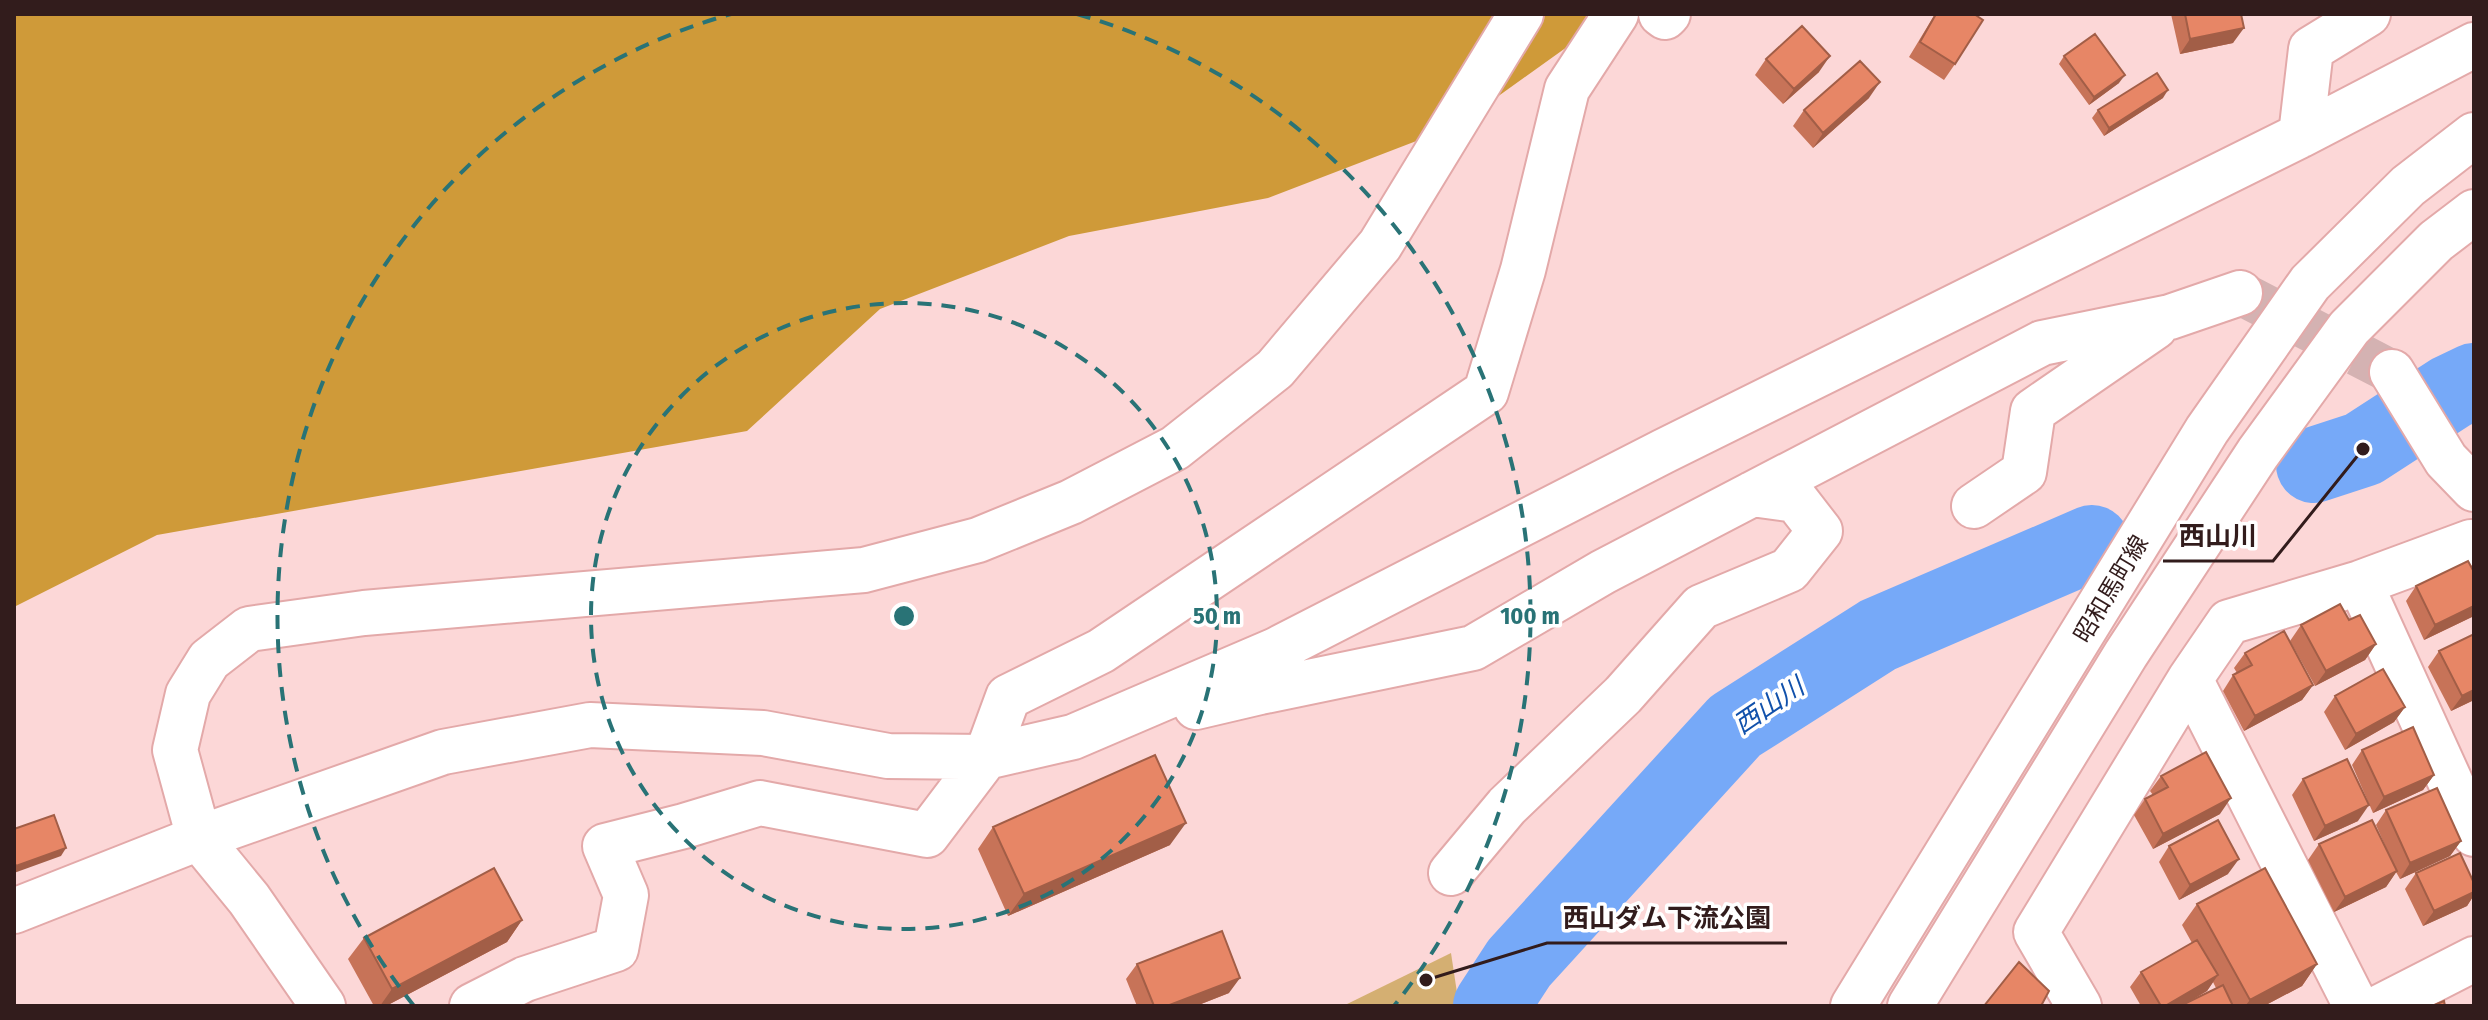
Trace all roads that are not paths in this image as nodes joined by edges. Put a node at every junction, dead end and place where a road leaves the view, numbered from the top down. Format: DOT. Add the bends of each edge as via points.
graph roads {
  1 [pos="1521,14"];
  2 [pos="1616,14"];
  3 [pos="1661,14"];
  4 [pos="1668,14"];
  5 [pos="2368,14"];
  6 [pos="2474,45"];
  7 [pos="2301,135"];
  8 [pos="2474,135"];
  9 [pos="2474,212"];
  10 [pos="2240,293"];
  11 [pos="2170,317"];
  12 [pos="2392,372"];
  13 [pos="2460,474"];
  14 [pos="1752,494"];
  15 [pos="1974,506"];
  16 [pos="2474,543"];
  17 [pos="2360,583"];
  18 [pos="2190,679"];
  19 [pos="1073,737"];
  20 [pos="986,757"];
  21 [pos="2474,834"];
  22 [pos="199,838"];
  23 [pos="1451,873"];
  24 [pos="14,911"];
  25 [pos="2474,959"];
  26 [pos="323,1006"];
  27 [pos="472,1006"];
  28 [pos="1853,1006"];
  29 [pos="1910,1006"];
  30 [pos="2079,1006"];
  31 [pos="2356,1006"];
  32 [pos="2382,1006"];
  1 -- 22 [label="street" via="1380,245 1275,369 1175,448 1071,502 978,540 864,570 364,613 249,629 209,660 188,694 175,750"];
  2 -- 20 [label="street" via="1567,89 1523,270 1486,392 1101,651 1008,697"];
  3 -- 4 [label="street"];
  5 -- 7 [label="street" via="2311,49"];
  6 -- 7 [label="street"];
  7 -- 19 [label="street" via="1276,650"];
  8 -- 28 [label="street, 昭和馬町線" via="2408,186 2310,283 2207,430"];
  9 -- 29 [label="street, 昭和馬町線" via="2436,241 2349,328 2258,453 2126,654"];
  10 -- 11 [label="street"];
  11 -- 14 [label="street" via="2042,343"];
  11 -- 15 [label="street" via="2033,411 2024,472"];
  12 -- 13 [label="street"];
  14 -- 19 [label="street" via="1473,648"];
  14 -- 23 [label="street" via="1796,500 1820,531 1789,570 1701,607 1623,695 1507,806"];
  16 -- 17 [label="street"];
  17 -- 18 [label="street" via="2229,622"];
  17 -- 21 [label="street"];
  18 -- 30 [label="street" via="2036,932"];
  18 -- 31 [label="street"];
  19 -- 20 [label="street"];
  20 -- 22 [label="street" via="888,756 763,733 590,725 443,752"];
  20 -- 27 [label="street" via="927,835 760,803 605,846 626,895 616,949 525,979"];
  22 -- 24 [label="street"];
  22 -- 26 [label="street" via="249,899"];
  25 -- 32 [label="street"];
}
